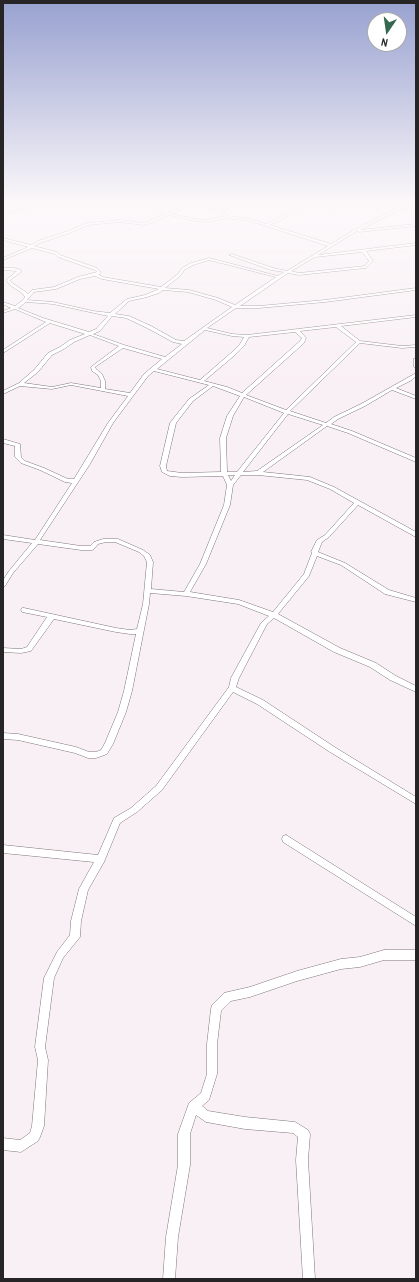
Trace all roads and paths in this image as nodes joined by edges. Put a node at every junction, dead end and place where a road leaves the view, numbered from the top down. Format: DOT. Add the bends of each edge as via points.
graph roads {
  1 [pos="84,265"];
  2 [pos="191,265"];
  3 [pos="235,265"];
  4 [pos="262,265"];
  5 [pos="300,265"];
  6 [pos="367,265"];
  7 [pos="3,269"];
  8 [pos="287,273"];
  9 [pos="97,274"];
  10 [pos="279,277"];
  11 [pos="162,288"];
  12 [pos="416,289"];
  13 [pos="26,299"];
  14 [pos="3,304"];
  15 [pos="235,307"];
  16 [pos="15,308"];
  17 [pos="3,312"];
  18 [pos="111,314"];
  19 [pos="416,316"];
  20 [pos="50,321"];
  21 [pos="338,326"];
  22 [pos="204,329"];
  23 [pos="297,331"];
  24 [pos="89,334"];
  25 [pos="247,336"];
  26 [pos="359,342"];
  27 [pos="186,343"];
  28 [pos="122,346"];
  29 [pos="416,346"];
  30 [pos="3,352"];
  31 [pos="166,359"];
  32 [pos="416,360"];
  33 [pos="416,367"];
  34 [pos="153,369"];
  35 [pos="416,374"];
  36 [pos="200,382"];
  37 [pos="18,384"];
  38 [pos="212,384"];
  39 [pos="391,388"];
  40 [pos="103,390"];
  41 [pos="3,393"];
  42 [pos="243,394"];
  43 [pos="131,395"];
  44 [pos="416,398"];
  45 [pos="287,412"];
  46 [pos="329,424"];
  47 [pos="3,441"];
  48 [pos="416,460"];
  49 [pos="224,473"];
  50 [pos="239,473"];
  51 [pos="258,473"];
  52 [pos="76,481"];
  53 [pos="230,485"];
  54 [pos="357,503"];
  55 [pos="416,535"];
  56 [pos="3,537"];
  57 [pos="36,542"];
  58 [pos="314,552"];
  59 [pos="3,585"];
  60 [pos="147,591"];
  61 [pos="186,594"];
  62 [pos="416,600"];
  63 [pos="24,610"];
  64 [pos="274,615"];
  65 [pos="52,616"];
  66 [pos="140,631"];
  67 [pos="3,650"];
  68 [pos="232,688"];
  69 [pos="416,689"];
  70 [pos="3,736"];
  71 [pos="416,801"];
  72 [pos="286,840"];
  73 [pos="3,849"];
  74 [pos="101,859"];
  75 [pos="416,922"];
  76 [pos="416,955"];
  77 [pos="193,1107"];
  78 [pos="3,1144"];
  79 [pos="169,1279"];
  80 [pos="309,1279"];
  1 -- 9 [label="street" via="99,272"];
  2 -- 11 [label="street" via="183,268 179,276"];
  3 -- 10 [label="street"];
  4 -- 8 [label="street"];
  5 -- 8 [label="street"];
  6 -- 8 [label="street" via="309,274"];
  7 -- 13 [label="street" via="20,272 8,280 22,291"];
  8 -- 10 [label="street"];
  9 -- 11 [label="street" via="109,280"];
  9 -- 13 [label="street" via="55,288 34,291"];
  10 -- 15 [label="street"];
  11 -- 15 [label="street" via="192,292"];
  11 -- 18 [label="street" via="158,292 130,299"];
  12 -- 15 [label="street" via="325,301"];
  13 -- 16 [label="street"];
  13 -- 18 [label="street"];
  14 -- 16 [label="street"];
  15 -- 22 [label="street"];
  16 -- 17 [label="street"];
  16 -- 20 [label="street"];
  18 -- 24 [label="street" via="98,330"];
  18 -- 27 [label="street" via="127,317 175,341"];
  19 -- 21 [label="street"];
  20 -- 24 [label="street"];
  20 -- 30 [label="street"];
  21 -- 23 [label="street"];
  21 -- 26 [label="street"];
  22 -- 25 [label="street" via="232,336"];
  22 -- 27 [label="street"];
  23 -- 25 [label="street"];
  23 -- 42 [label="street" via="304,338 302,342"];
  24 -- 28 [label="street"];
  24 -- 37 [label="street" via="50,354 36,371"];
  25 -- 36 [label="street" via="233,354"];
  26 -- 29 [label="street"];
  26 -- 45 [label="street"];
  27 -- 31 [label="street"];
  28 -- 31 [label="street"];
  28 -- 40 [label="street" via="93,366 103,381"];
  31 -- 34 [label="street"];
  32 -- 33 [label="street"];
  34 -- 36 [label="street"];
  34 -- 43 [label="street"];
  35 -- 39 [label="street"];
  36 -- 38 [label="street"];
  37 -- 40 [label="street" via="52,388 70,384"];
  37 -- 41 [label="street"];
  38 -- 42 [label="street"];
  38 -- 49 [label="street" via="191,400 173,423 163,466 170,474"];
  39 -- 44 [label="street"];
  39 -- 46 [label="street"];
  40 -- 43 [label="street"];
  42 -- 45 [label="street"];
  42 -- 49 [label="street" via="230,416 223,438"];
  43 -- 52 [label="street"];
  45 -- 46 [label="street"];
  45 -- 50 [label="street"];
  46 -- 48 [label="street"];
  46 -- 51 [label="street"];
  47 -- 52 [label="street" via="18,445 18,457 23,462 42,468 67,481"];
  49 -- 50 [label="street"];
  49 -- 53 [label="street"];
  50 -- 51 [label="street"];
  50 -- 53 [label="street"];
  51 -- 54 [label="street" via="308,478"];
  52 -- 57 [label="street"];
  53 -- 61 [label="street" via="227,505 213,542"];
  54 -- 55 [label="street"];
  54 -- 58 [label="street" via="327,536 319,541"];
  56 -- 57 [label="street"];
  57 -- 59 [label="street"];
  57 -- 60 [label="street" via="92,548 96,543 116,540 141,551 147,555 150,562"];
  58 -- 62 [label="street" via="343,564 387,592"];
  58 -- 64 [label="street" via="312,565 307,574"];
  60 -- 61 [label="street"];
  60 -- 66 [label="street"];
  61 -- 64 [label="street" via="239,602"];
  63 -- 65 [label="street"];
  64 -- 68 [label="street" via="259,631"];
  64 -- 69 [label="street"];
  65 -- 66 [label="street" via="116,630"];
  65 -- 67 [label="street" via="29,649"];
  66 -- 70 [label="street" via="122,712 104,752 88,755 76,750"];
  68 -- 71 [label="street" via="260,702"];
  68 -- 74 [label="street" via="159,788 117,821"];
  72 -- 75 [label="street"];
  73 -- 74 [label="street"];
  74 -- 78 [label="street" via="84,889 75,937 60,955 49,978 40,1047 43,1060 36,1132 34,1137 21,1146"];
  76 -- 77 [label="street" via="384,955 341,964 228,997 216,1009 212,1074 205,1096"];
  77 -- 79 [label="street" via="184,1134 184,1165 172,1237"];
  77 -- 80 [label="street" via="206,1116 295,1128 304,1134 302,1160"];
}
